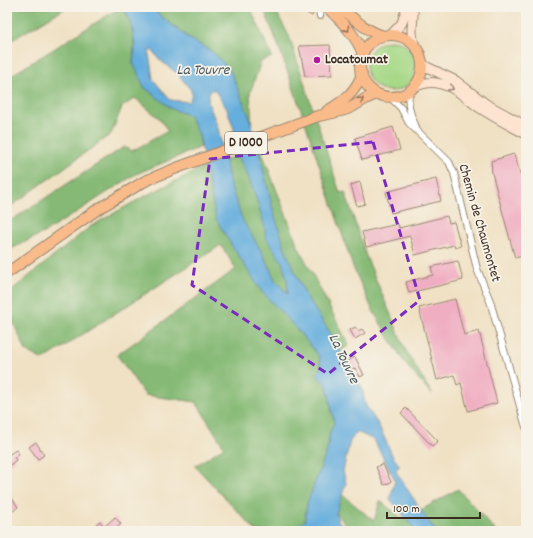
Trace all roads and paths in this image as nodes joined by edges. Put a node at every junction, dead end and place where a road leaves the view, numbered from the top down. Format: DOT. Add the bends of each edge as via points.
graph roads {
  1 [pos="317,7"];
  2 [pos="327,7"];
  3 [pos="340,7"];
  4 [pos="407,7"];
  5 [pos="413,7"];
  6 [pos="320,16"];
  7 [pos="388,35"];
  8 [pos="415,47"];
  9 [pos="363,54"];
  10 [pos="422,63"];
  11 [pos="362,74"];
  12 [pos="412,88"];
  13 [pos="378,94"];
  14 [pos="390,96"];
  15 [pos="318,116"];
  16 [pos="526,126"];
  17 [pos="418,130"];
  18 [pos="526,134"];
  19 [pos="68,231"];
  20 [pos="7,273"];
  21 [pos="7,280"];
  22 [pos="526,427"];
  1 -- 6 [label="street"];
  2 -- 9 [label="main road, one-way" via="347,28"];
  3 -- 7 [label="main road" via="366,29 376,34"];
  4 -- 7 [label="main road" via="402,23"];
  5 -- 8 [label="main road" via="411,30"];
  7 -- 8 [label="main road" via="401,37"];
  7 -- 9 [label="main road" via="371,42"];
  8 -- 10 [label="main road"];
  9 -- 11 [label="main road"];
  10 -- 12 [label="main road" via="419,80"];
  10 -- 16 [label="main road" via="456,81 486,104"];
  11 -- 13 [label="main road" via="368,86"];
  11 -- 15 [label="main road, D 1000" via="354,91 341,103"];
  12 -- 14 [label="main road" via="401,95"];
  12 -- 17 [label="street, Chemin de Chaumontet" via="408,105"];
  12 -- 18 [label="main road, one-way" via="426,83 442,84"];
  13 -- 14 [label="main road"];
  15 -- 13 [label="main road, D 1000, one-way" via="350,108 367,97"];
  14 -- 17 [label="street, Chemin de Chaumontet" via="401,108 409,123"];
  15 -- 19 [label="main road, D 1000" via="145,181 98,209"];
  17 -- 22 [label="street, Chemin de Chaumontet" via="449,162 454,173 477,268 490,301"];
  19 -- 20 [label="main road, D 1000"];
  19 -- 21 [label="main road, D 1000"];
}
